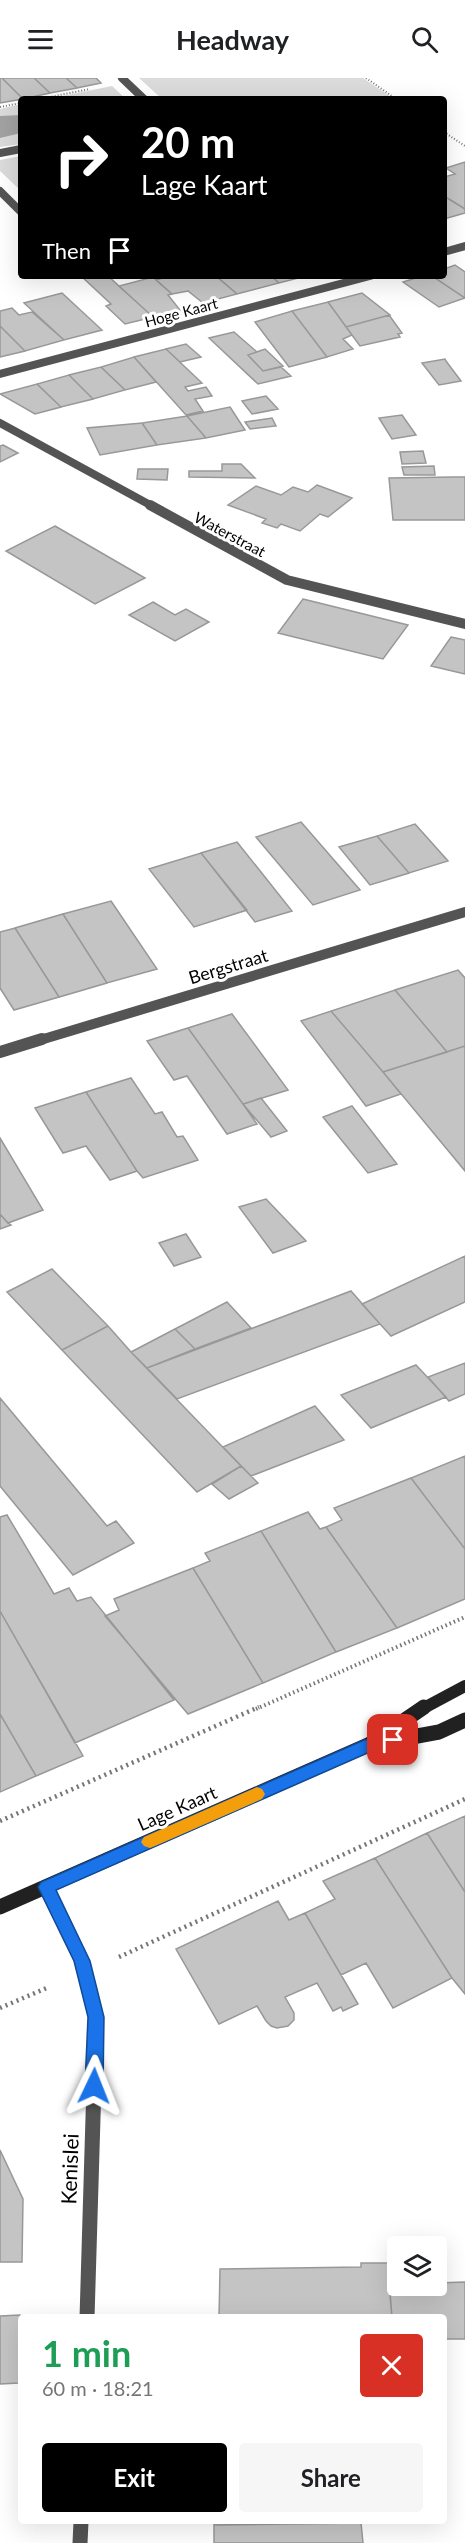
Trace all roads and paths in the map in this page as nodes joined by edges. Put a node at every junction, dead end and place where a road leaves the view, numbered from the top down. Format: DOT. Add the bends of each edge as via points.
graph roads {
  1 [pos="366,78"];
  2 [pos="124,80"];
  3 [pos="53,96"];
  4 [pos="141,96"];
  5 [pos="392,96"];
  6 [pos="18,104"];
  7 [pos="0,107"];
  8 [pos="447,134"];
  9 [pos="465,146"];
  10 [pos="18,150"];
  11 [pos="0,153"];
  12 [pos="0,191"];
  13 [pos="18,209"];
  14 [pos="465,246"];
  15 [pos="447,251"];
  16 [pos="359,279"];
  17 [pos="0,374"];
  18 [pos="0,423"];
  19 [pos="465,624"];
  20 [pos="465,912"];
  21 [pos="0,1052"];
  22 [pos="465,1617"];
  23 [pos="465,1686"];
  24 [pos="465,1720"];
  25 [pos="370,1744"];
  26 [pos="465,1799"];
  27 [pos="0,1821"];
  28 [pos="46,1887"];
  29 [pos="0,1907"];
  30 [pos="85,1972"];
  31 [pos="0,2008"];
  32 [pos="87,2314"];
  33 [pos="81,2524"];
  34 [pos="80,2543"];
  1 -- 5 [label="path"];
  2 -- 3 [label="path"];
  2 -- 4 [label="street"];
  6 -- 7 [label="path"];
  8 -- 9 [label="path"];
  10 -- 11 [label="street"];
  12 -- 13 [label="street"];
  14 -- 15 [label="street"];
  16 -- 17 [label="street, Hoge Kaart"];
  18 -- 19 [label="street, Waterstraat" via="287,580"];
  20 -- 21 [label="street, Bergstraat"];
  22 -- 27 [label="path"];
  23 -- 25 [label="street, Lage Kaart" via="423,1708"];
  24 -- 25 [label="street, Lage Kaart" via="439,1732"];
  25 -- 28 [label="street, Lage Kaart"];
  26 -- 30 [label="path"];
  28 -- 29 [label="street, Lage Kaart"];
  28 -- 30 [label="street, Kenislei"];
  30 -- 31 [label="path"];
  30 -- 32 [label="street, Kenislei" via="96,2017"];
  33 -- 34 [label="street"];
}
